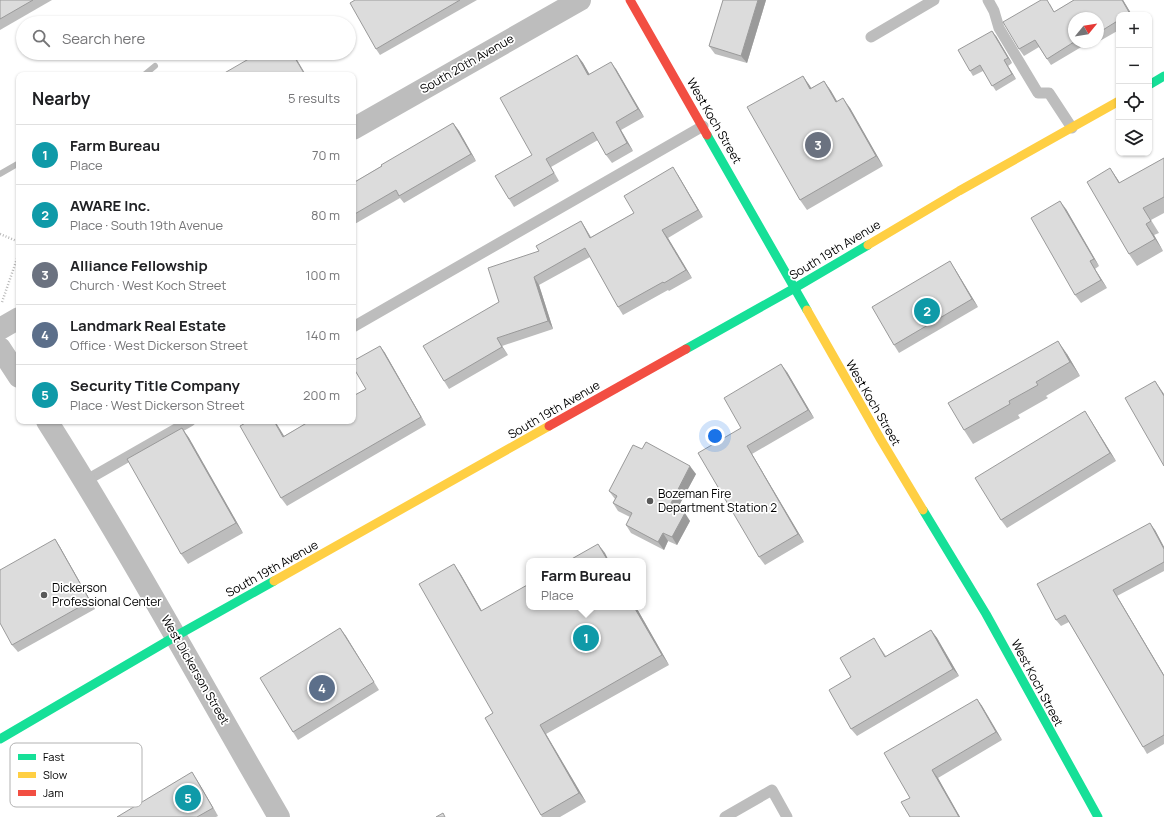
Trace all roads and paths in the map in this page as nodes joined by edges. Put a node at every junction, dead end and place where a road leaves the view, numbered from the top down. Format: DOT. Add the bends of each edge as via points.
graph roads {
  1 [pos="580,0"];
  2 [pos="630,0"];
  3 [pos="934,0"];
  4 [pos="988,0"];
  5 [pos="870,36"];
  6 [pos="1164,76"];
  7 [pos="1151,84"];
  8 [pos="1116,104"];
  9 [pos="703,126"];
  10 [pos="356,127"];
  11 [pos="1072,128"];
  12 [pos="0,234"];
  13 [pos="16,241"];
  14 [pos="16,262"];
  15 [pos="793,289"];
  16 [pos="0,308"];
  17 [pos="16,320"];
  18 [pos="356,325"];
  19 [pos="0,329"];
  20 [pos="0,348"];
  21 [pos="16,372"];
  22 [pos="49,424"];
  23 [pos="185,424"];
  24 [pos="85,481"];
  25 [pos="176,636"];
  26 [pos="0,739"];
  27 [pos="279,817"];
  28 [pos="725,817"];
  29 [pos="787,817"];
  30 [pos="1098,817"];
  1 -- 10 [label="street, South 20th Avenue"];
  2 -- 9 [label="main road, West Koch Street"];
  3 -- 5 [label="lane"];
  4 -- 11 [label="lane" via="999,28 1038,93 1049,92"];
  6 -- 7 [label="main road"];
  8 -- 11 [label="main road, South 19th Avenue"];
  9 -- 15 [label="main road, West Koch Street"];
  9 -- 18 [label="lane"];
  11 -- 15 [label="main road, South 19th Avenue"];
  12 -- 13 [label="path"];
  14 -- 16 [label="path"];
  15 -- 25 [label="main road, South 19th Avenue"];
  15 -- 30 [label="main road, West Koch Street" via="986,612"];
  17 -- 19 [label="street"];
  20 -- 21 [label="street"];
  22 -- 24 [label="street, West Dickerson Street"];
  23 -- 24 [label="lane"];
  24 -- 25 [label="street, West Dickerson Street"];
  25 -- 26 [label="main road, South 19th Avenue"];
  25 -- 27 [label="street, West Dickerson Street"];
  28 -- 29 [label="lane" via="772,790"];
}
